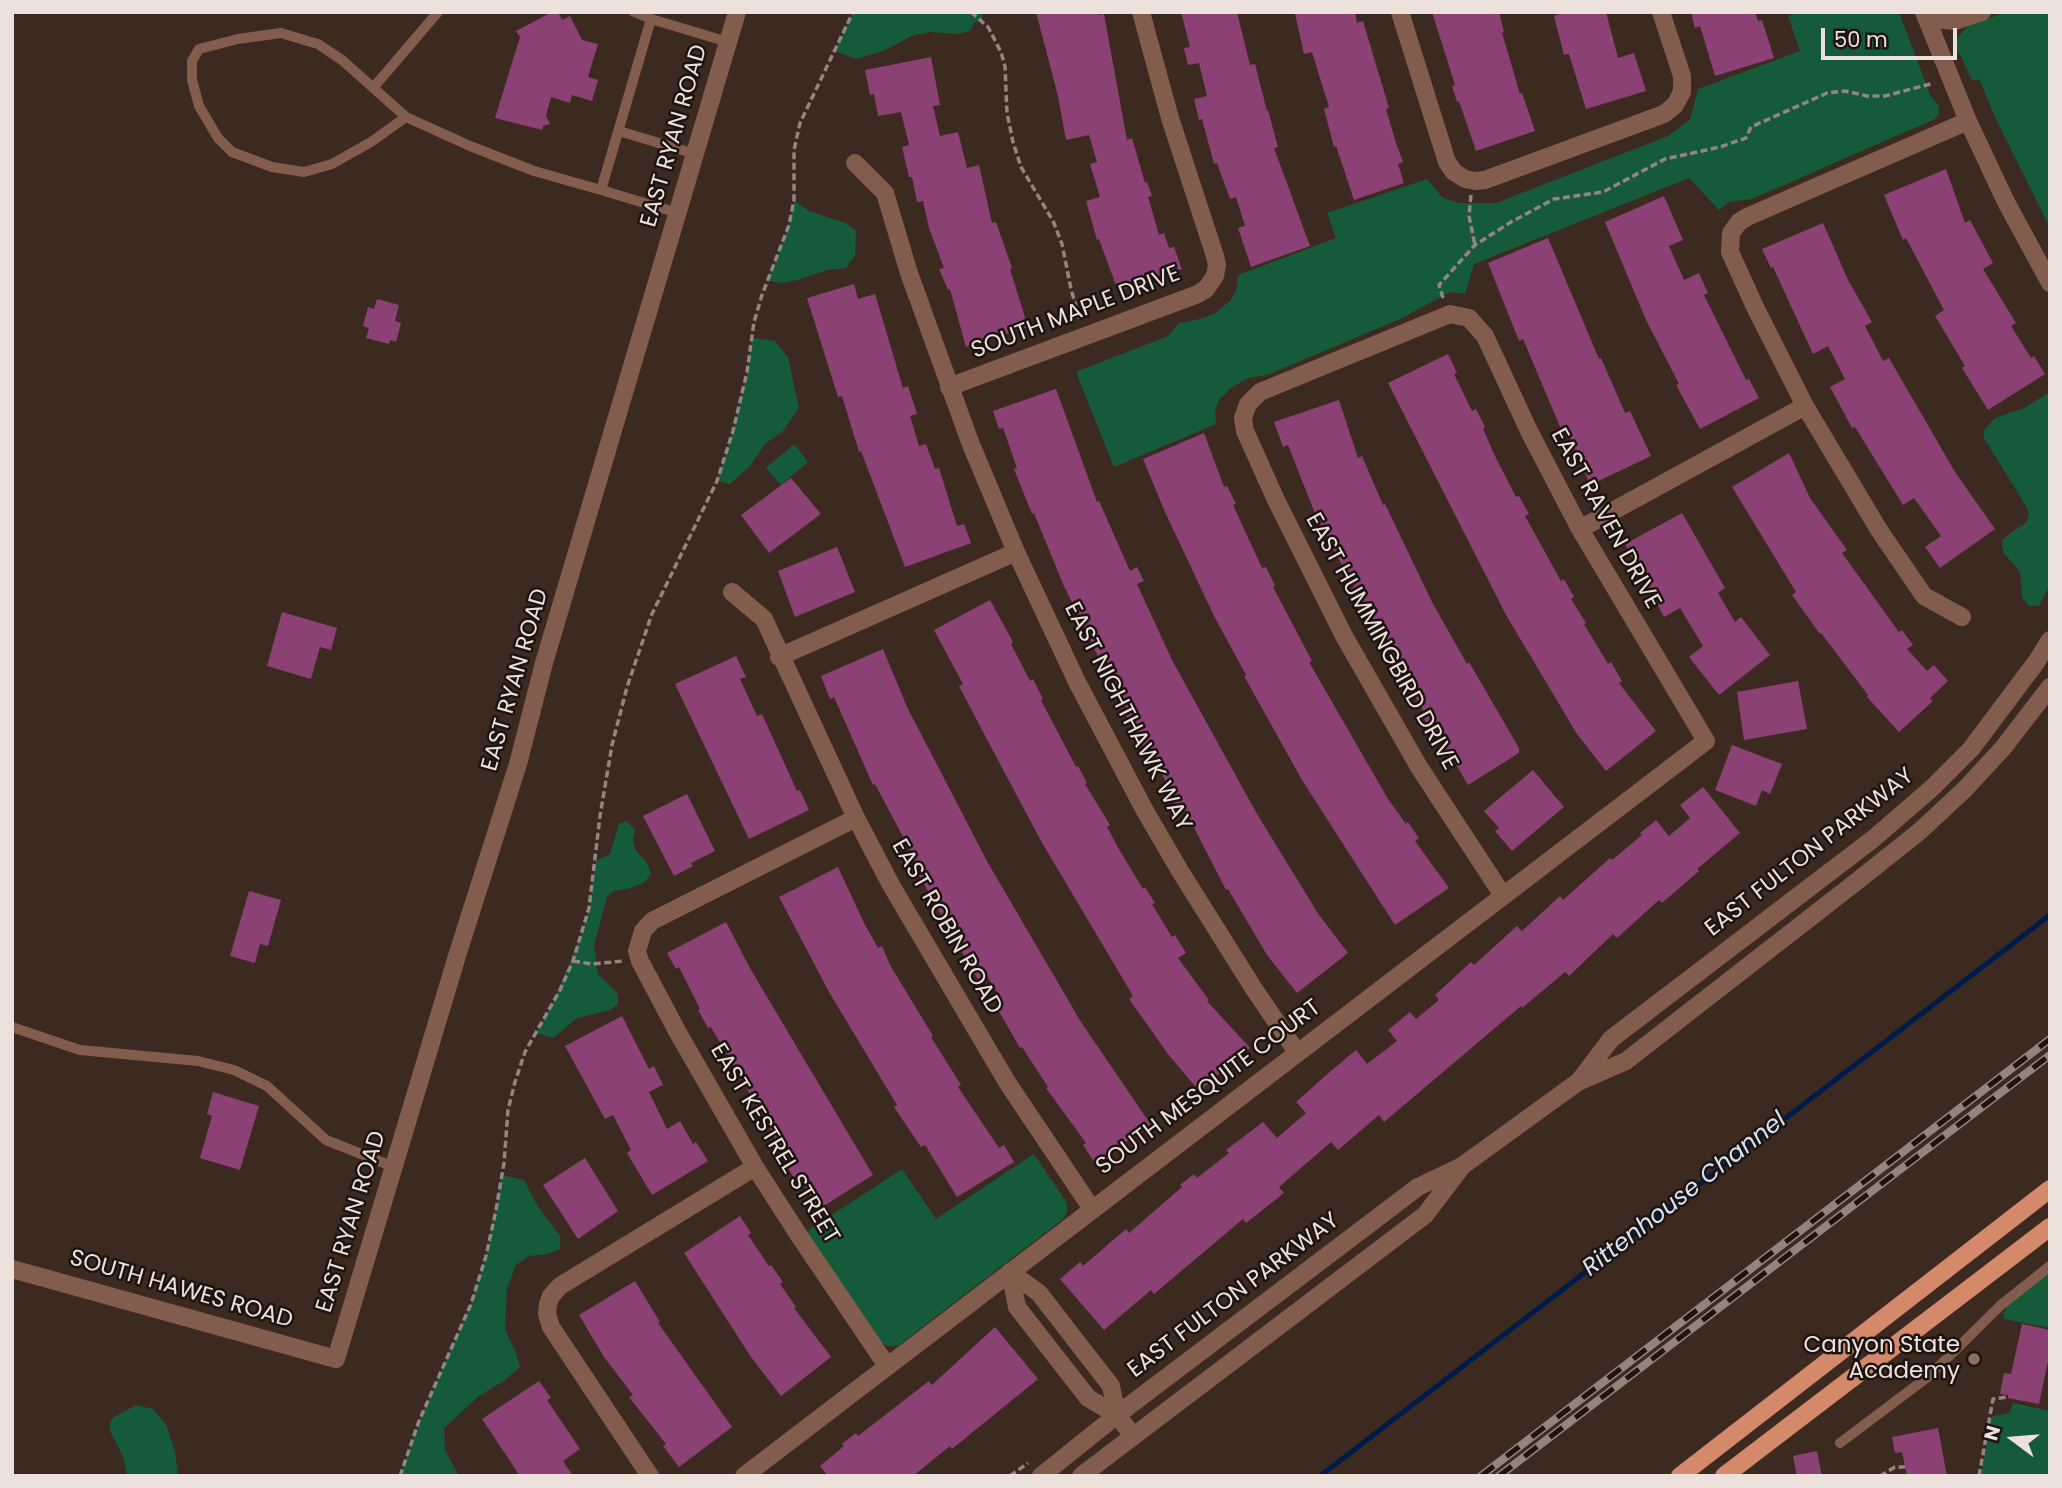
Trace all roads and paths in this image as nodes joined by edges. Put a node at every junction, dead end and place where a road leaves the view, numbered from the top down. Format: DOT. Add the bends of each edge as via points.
graph roads {
  1 [pos="438,12"];
  2 [pos="634,12"];
  3 [pos="737,12"];
  4 [pos="853,12"];
  5 [pos="971,12"];
  6 [pos="1141,12"];
  7 [pos="1400,12"];
  8 [pos="1661,12"];
  9 [pos="1982,12"];
  10 [pos="1928,14"];
  11 [pos="651,19"];
  12 [pos="728,42"];
  13 [pos="1949,79"];
  14 [pos="373,88"];
  15 [pos="406,117"];
  16 [pos="1968,121"];
  17 [pos="619,131"];
  18 [pos="695,154"];
  19 [pos="855,163"];
  20 [pos="1470,180"];
  21 [pos="601,190"];
  22 [pos="678,213"];
  23 [pos="1475,245"];
  24 [pos="2050,283"];
  25 [pos="1450,314"];
  26 [pos="1086,335"];
  27 [pos="949,387"];
  28 [pos="1805,406"];
  29 [pos="1580,529"];
  30 [pos="1016,552"];
  31 [pos="732,592"];
  32 [pos="1962,617"];
  33 [pos="2050,640"];
  34 [pos="779,657"];
  35 [pos="2050,687"];
  36 [pos="1706,741"];
  37 [pos="856,818"];
  38 [pos="1502,894"];
  39 [pos="573,961"];
  40 [pos="640,961"];
  41 [pos="12,1027"];
  42 [pos="1297,1052"];
  43 [pos="1578,1083"];
  44 [pos="1462,1166"];
  45 [pos="394,1167"];
  46 [pos="755,1167"];
  47 [pos="2050,1189"];
  48 [pos="1092,1209"];
  49 [pos="2050,1227"];
  50 [pos="2050,1266"];
  51 [pos="12,1269"];
  52 [pos="1010,1272"];
  53 [pos="336,1359"];
  54 [pos="887,1366"];
  55 [pos="2008,1397"];
  56 [pos="1117,1415"];
  57 [pos="1133,1436"];
  58 [pos="1840,1443"];
  59 [pos="1905,1466"];
  60 [pos="400,1476"];
  61 [pos="650,1476"];
  62 [pos="744,1476"];
  63 [pos="1041,1476"];
  64 [pos="1081,1476"];
  65 [pos="1680,1476"];
  66 [pos="1724,1476"];
  67 [pos="1880,1476"];
  68 [pos="1979,1476"];
  1 -- 14 [label="lane"];
  2 -- 11 [label="lane"];
  3 -- 12 [label="street, EAST RYAN ROAD"];
  4 -- 39 [label="path" via="800,123 789,225 754,322 747,372 717,481 652,614 627,687 610,757 589,908"];
  5 -- 26 [label="path" via="988,27 1001,52 1013,142 1021,167 1062,244"];
  6 -- 26 [label="street, SOUTH MAPLE DRIVE" via="1217,265 1215,276 1198,294"];
  7 -- 20 [label="street" via="1447,162 1454,172"];
  8 -- 20 [label="street" via="1682,76 1682,92 1675,105 1664,114 1485,180"];
  9 -- 10 [label="street" via="1955,22"];
  10 -- 13 [label="street"];
  11 -- 12 [label="lane"];
  11 -- 17 [label="lane"];
  12 -- 18 [label="street, EAST RYAN ROAD"];
  13 -- 16 [label="street"];
  13 -- 23 [label="path" via="1885,96 1827,93 1751,127 1746,138 1665,159 1602,192 1553,199"];
  14 -- 15 [label="lane"];
  14 -- 15 [label="lane" via="318,44 281,33 199,49 192,61 199,106 218,138 232,152 272,167 304,172 332,164"];
  15 -- 21 [label="lane" via="534,171"];
  16 -- 24 [label="street"];
  16 -- 28 [label="street" via="1747,217 1731,233 1730,252"];
  17 -- 18 [label="lane"];
  17 -- 21 [label="lane"];
  18 -- 22 [label="street, EAST RYAN ROAD"];
  19 -- 27 [label="street, EAST NIGHTHAWK WAY" via="885,193"];
  20 -- 23 [label="path" via="1469,216"];
  21 -- 22 [label="lane"];
  22 -- 45 [label="street, EAST RYAN ROAD" via="518,764"];
  23 -- 25 [label="path" via="1439,285"];
  25 -- 29 [label="street, EAST RAVEN DRIVE" via="1469,318 1485,336"];
  25 -- 38 [label="street, EAST HUMMINGBIRD DRIVE" via="1260,392 1243,418 1312,576 1344,636 1419,767"];
  26 -- 27 [label="street, SOUTH MAPLE DRIVE"];
  27 -- 30 [label="street, EAST NIGHTHAWK WAY"];
  28 -- 29 [label="street"];
  28 -- 32 [label="street" via="1924,596"];
  29 -- 36 [label="street, EAST RAVEN DRIVE"];
  30 -- 34 [label="street"];
  30 -- 42 [label="street, EAST NIGHTHAWK WAY" via="1144,809"];
  31 -- 34 [label="street, EAST ROBIN ROAD" via="764,619"];
  33 -- 43 [label="street, EAST FULTON PARKWAY" via="1972,749 1932,788 1873,839 1611,1039"];
  34 -- 37 [label="street, EAST ROBIN ROAD"];
  35 -- 43 [label="street, EAST FULTON PARKWAY" via="1996,756 1920,831 1626,1061"];
  36 -- 38 [label="street, SOUTH MESQUITE COURT"];
  37 -- 40 [label="street, EAST KESTREL STREET" via="652,921 639,939"];
  37 -- 48 [label="street, EAST ROBIN ROAD" via="1007,1082"];
  38 -- 42 [label="street, SOUTH MESQUITE COURT"];
  39 -- 40 [label="path"];
  39 -- 60 [label="path" via="514,1082 486,1256 471,1304"];
  40 -- 46 [label="street, EAST KESTREL STREET"];
  41 -- 45 [label="lane" via="80,1050 198,1061 234,1070 267,1086 326,1140"];
  42 -- 48 [label="street, SOUTH MESQUITE COURT"];
  43 -- 44 [label="street, EAST FULTON PARKWAY"];
  44 -- 56 [label="street, EAST FULTON PARKWAY" via="1418,1187"];
  44 -- 57 [label="street, EAST FULTON PARKWAY" via="1424,1214"];
  45 -- 53 [label="street, EAST RYAN ROAD"];
  46 -- 54 [label="street, EAST KESTREL STREET"];
  46 -- 61 [label="street" via="560,1286 548,1304 551,1327"];
  47 -- 65 [label="main road"];
  48 -- 52 [label="street, SOUTH MESQUITE COURT"];
  49 -- 66 [label="main road"];
  50 -- 58 [label="lane" via="2001,1305 1929,1376"];
  51 -- 53 [label="street, SOUTH HAWES ROAD"];
  52 -- 54 [label="street, SOUTH MESQUITE COURT"];
  52 -- 56 [label="street" via="1039,1293 1111,1386"];
  52 -- 56 [label="street" via="1017,1307 1088,1398"];
  54 -- 62 [label="street, SOUTH MESQUITE COURT"];
  55 -- 68 [label="path" via="1993,1399"];
  56 -- 57 [label="street"];
  56 -- 63 [label="street, EAST FULTON PARKWAY"];
  57 -- 64 [label="street, EAST FULTON PARKWAY"];
  59 -- 67 [label="path"];
}
